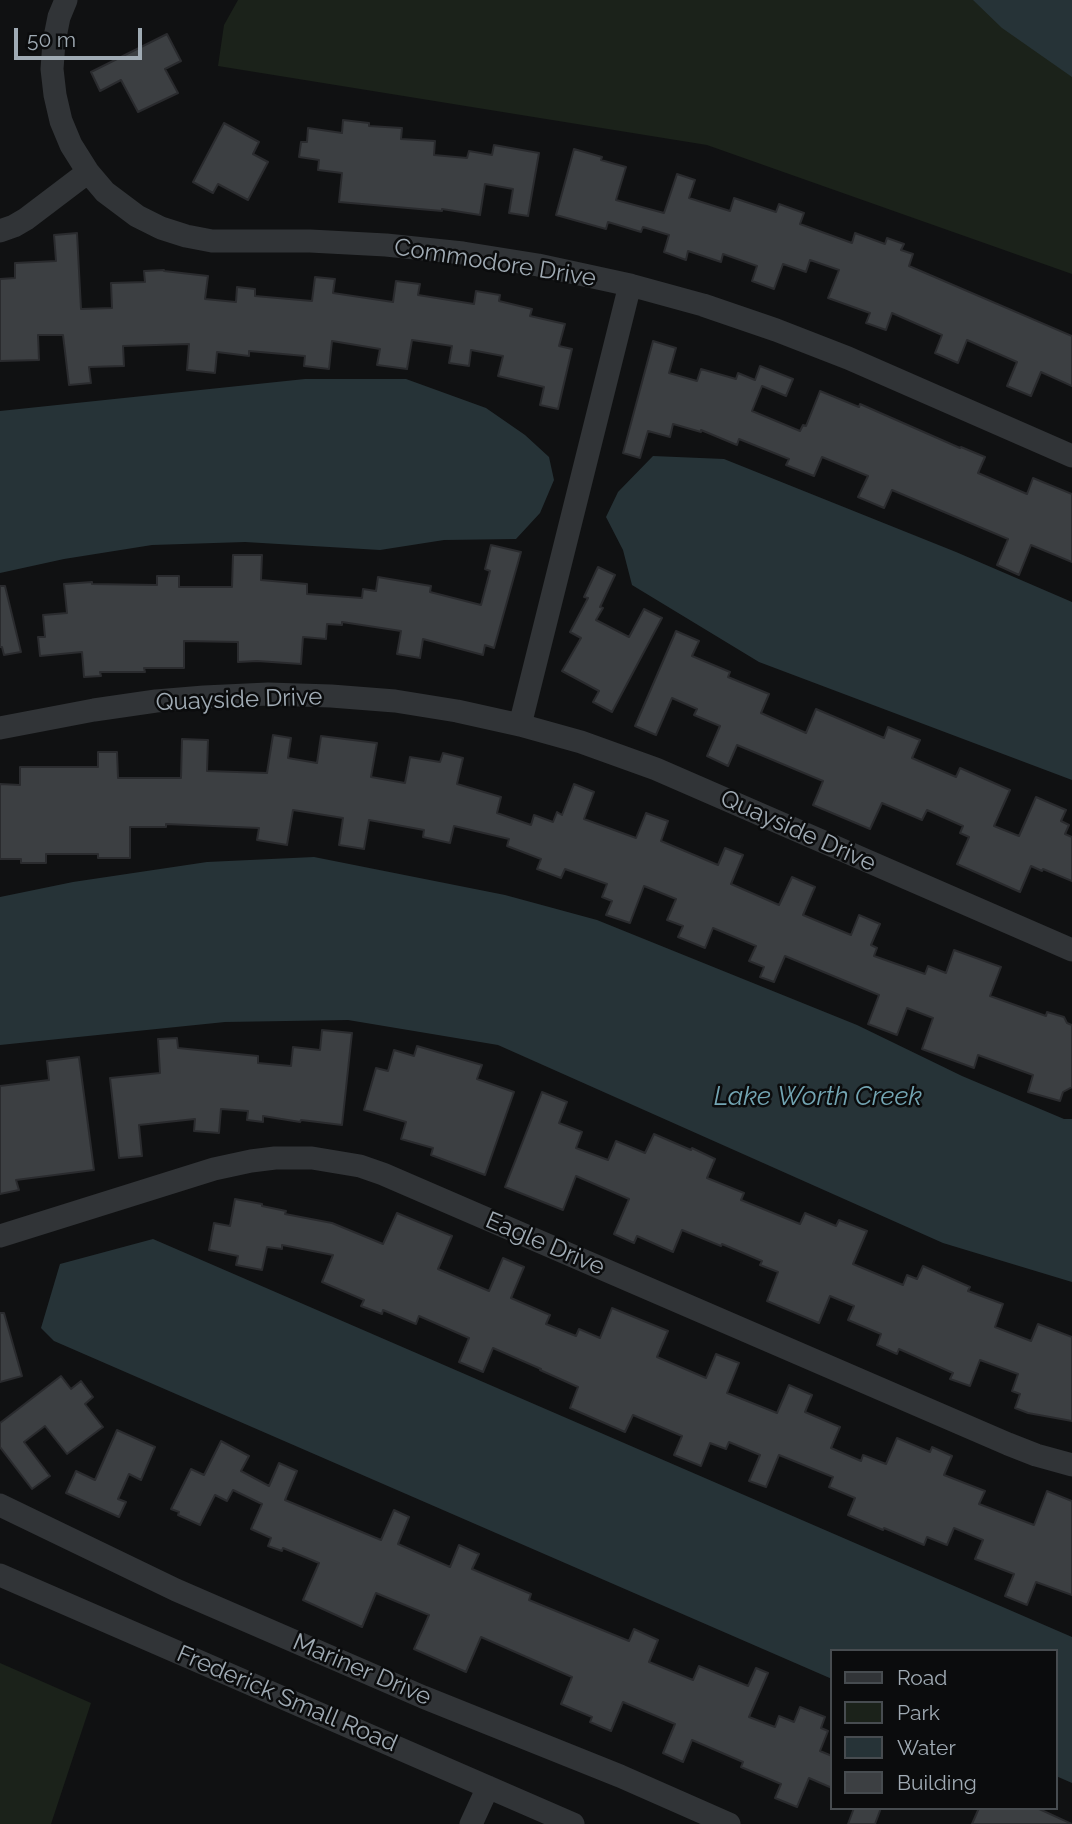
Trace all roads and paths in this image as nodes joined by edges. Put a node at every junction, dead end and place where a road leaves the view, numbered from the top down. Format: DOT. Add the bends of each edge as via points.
graph roads {
  1 [pos="66,0"];
  2 [pos="88,172"];
  3 [pos="0,231"];
  4 [pos="629,285"];
  5 [pos="1072,456"];
  6 [pos="520,725"];
  7 [pos="0,727"];
  8 [pos="1072,950"];
  9 [pos="0,1236"];
  10 [pos="1072,1465"];
  11 [pos="0,1505"];
  12 [pos="0,1575"];
  13 [pos="488,1787"];
  14 [pos="471,1824"];
  15 [pos="573,1824"];
  16 [pos="729,1824"];
  1 -- 2 [label="street, Commodore Drive" via="54,43 55,95 71,145"];
  2 -- 3 [label="street" via="26,219"];
  2 -- 4 [label="street, Commodore Drive" via="137,216 186,236 450,252"];
  4 -- 5 [label="street, Commodore Drive" via="776,330"];
  4 -- 6 [label="street"];
  6 -- 7 [label="street, Quayside Drive" via="395,701 268,694 156,701"];
  6 -- 8 [label="street, Quayside Drive" via="656,769"];
  9 -- 10 [label="street, Eagle Drive" via="251,1161 312,1158 348,1164 383,1174 1008,1444"];
  11 -- 16 [label="street, Mariner Drive" via="176,1590"];
  12 -- 13 [label="street, Frederick Small Road"];
  13 -- 14 [label="street"];
  13 -- 15 [label="street, Frederick Small Road"];
}
